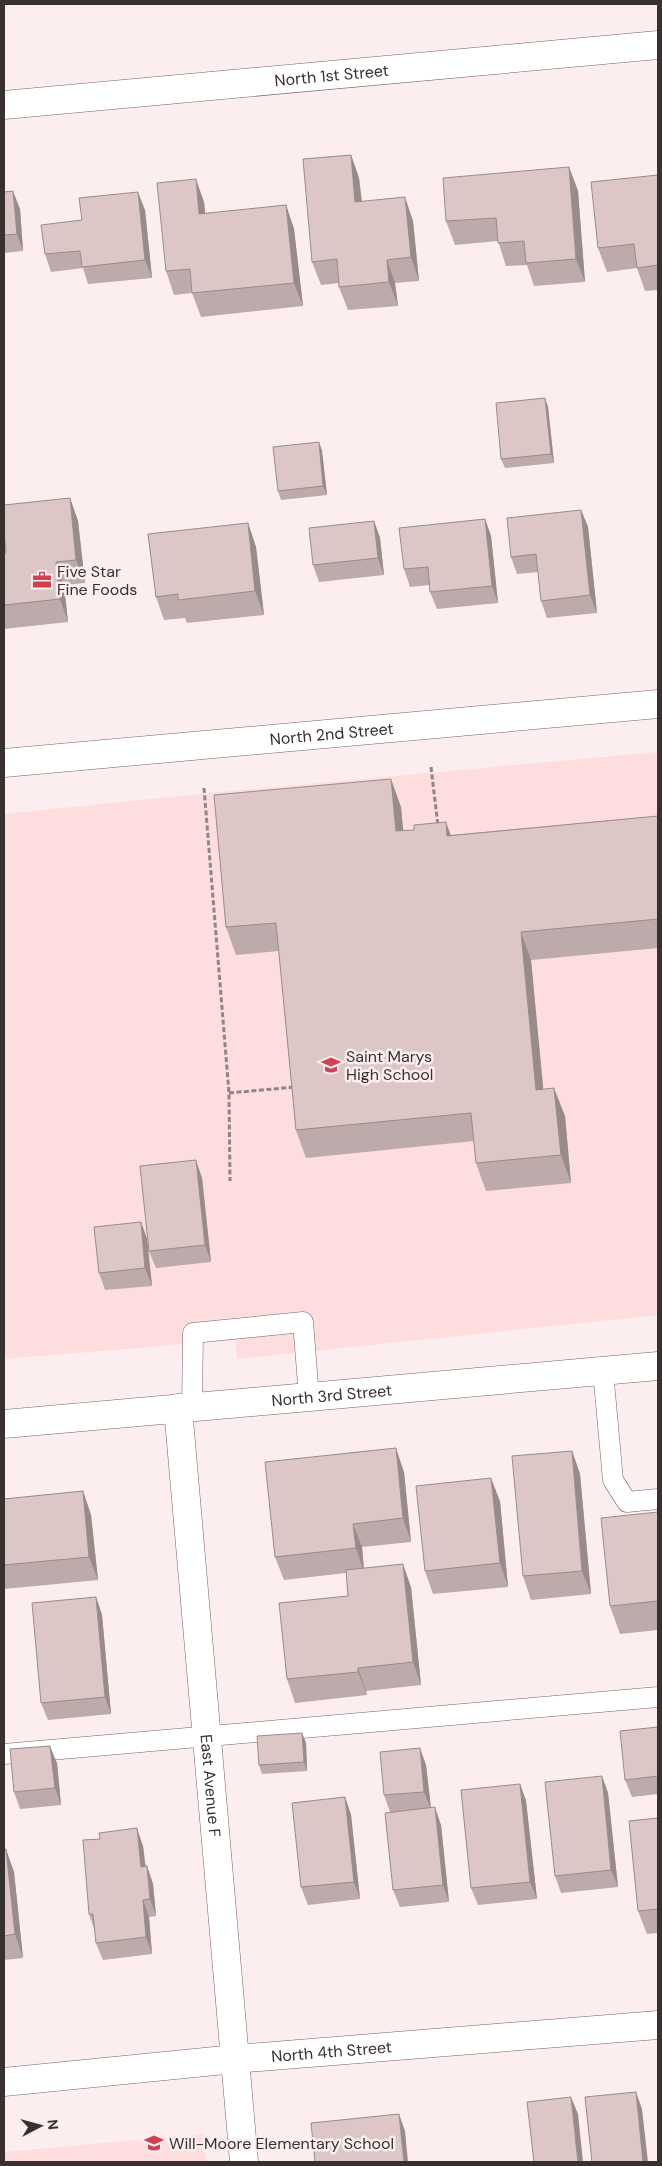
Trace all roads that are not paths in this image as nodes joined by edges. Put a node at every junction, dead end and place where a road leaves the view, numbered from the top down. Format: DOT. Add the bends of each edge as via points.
graph roads {
  1 [pos="658,45"];
  2 [pos="4,105"];
  3 [pos="658,704"];
  4 [pos="4,763"];
  5 [pos="658,1366"];
  6 [pos="603,1371"];
  7 [pos="309,1397"];
  8 [pos="185,1408"];
  9 [pos="4,1424"];
  10 [pos="658,1499"];
  11 [pos="658,1697"];
  12 [pos="206,1737"];
  13 [pos="4,1754"];
  14 [pos="658,2024"];
  15 [pos="235,2059"];
  16 [pos="4,2082"];
  17 [pos="244,2162"];
  1 -- 2 [label="street, North 1st Street"];
  3 -- 4 [label="street, North 2nd Street"];
  5 -- 6 [label="street, North 3rd Street"];
  6 -- 7 [label="street, North 3rd Street"];
  6 -- 10 [label="lane" via="613,1480 627,1502"];
  7 -- 8 [label="street, North 3rd Street"];
  7 -- 8 [label="lane" via="303,1322 194,1333"];
  8 -- 9 [label="street, North 3rd Street"];
  8 -- 12 [label="street, East Avenue F"];
  11 -- 12 [label="lane"];
  12 -- 13 [label="lane"];
  12 -- 15 [label="street, East Avenue F"];
  14 -- 15 [label="street, North 4th Street"];
  15 -- 16 [label="street, North 4th Street"];
  15 -- 17 [label="street, East Avenue F"];
}
